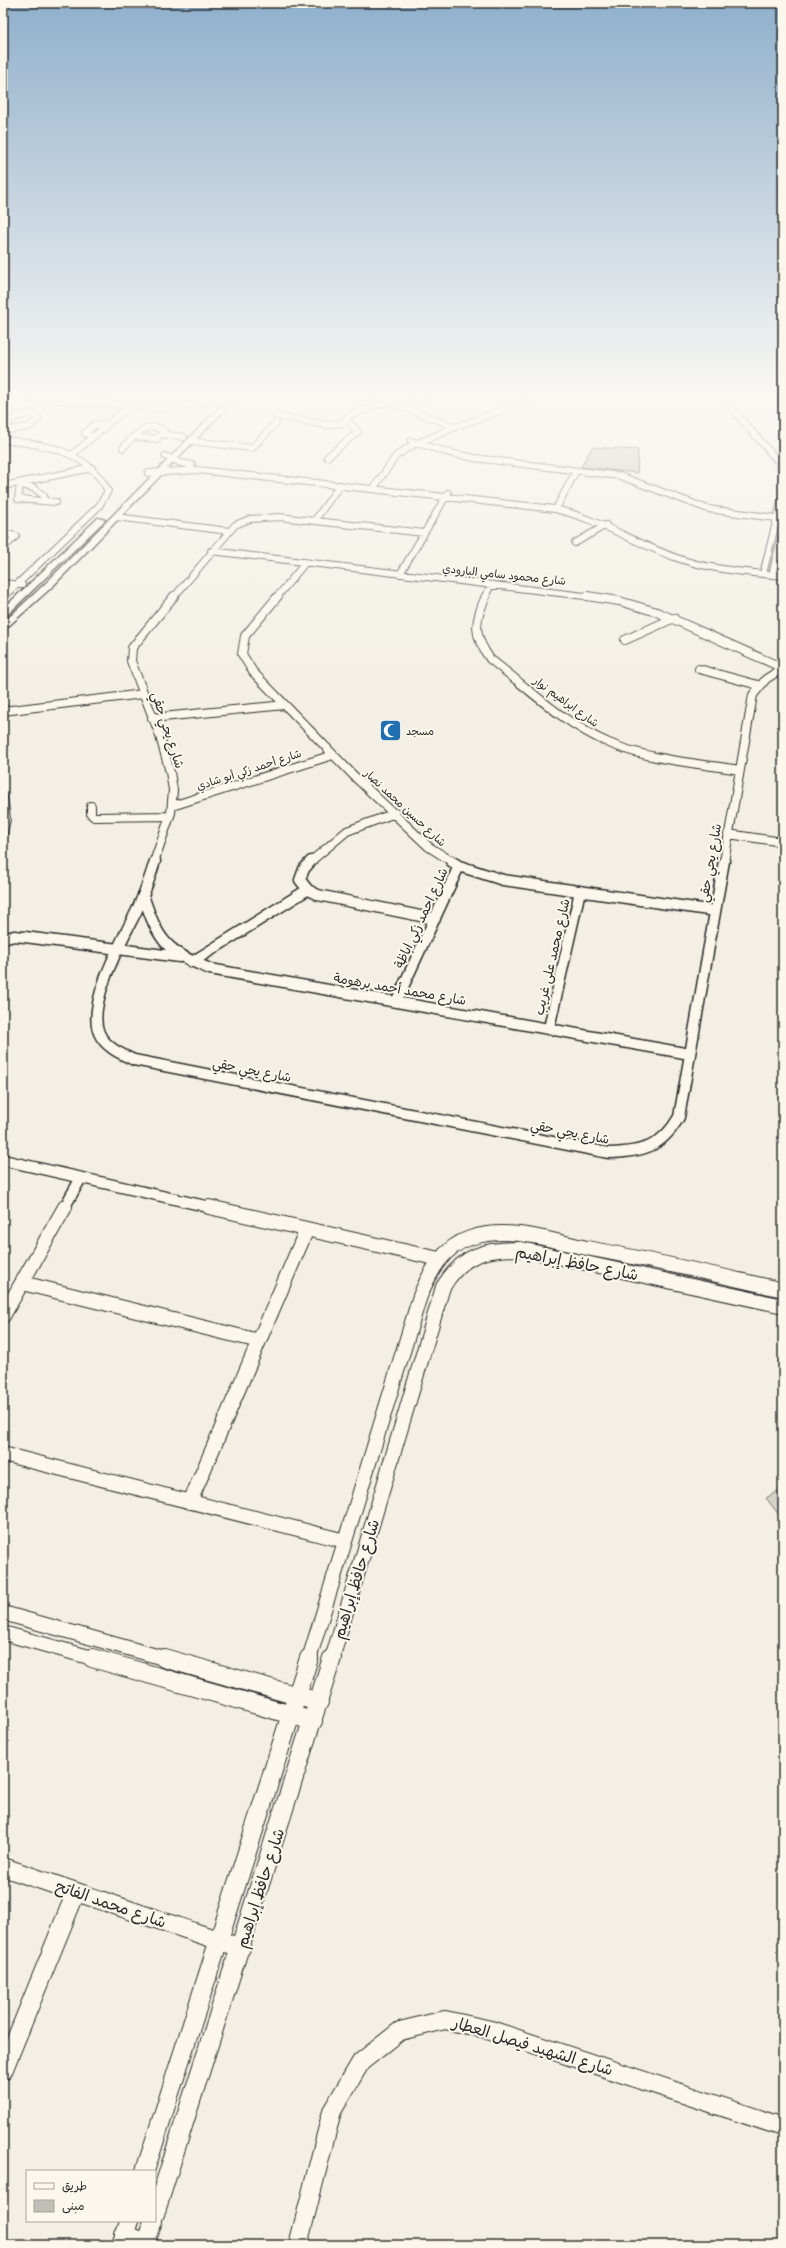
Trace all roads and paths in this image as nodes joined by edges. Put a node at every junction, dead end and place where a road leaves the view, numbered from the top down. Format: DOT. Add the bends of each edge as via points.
graph roads {
  1 [pos="18,498"];
  2 [pos="44,498"];
  3 [pos="104,498"];
  4 [pos="122,498"];
  5 [pos="135,498"];
  6 [pos="330,498"];
  7 [pos="445,498"];
  8 [pos="469,498"];
  9 [pos="479,498"];
  10 [pos="562,498"];
  11 [pos="680,498"];
  12 [pos="783,498"];
  13 [pos="44,501"];
  14 [pos="56,502"];
  15 [pos="116,504"];
  16 [pos="558,505"];
  17 [pos="105,515"];
  18 [pos="116,517"];
  19 [pos="780,519"];
  20 [pos="314,520"];
  21 [pos="606,524"];
  22 [pos="91,529"];
  23 [pos="783,530"];
  24 [pos="102,531"];
  25 [pos="229,531"];
  26 [pos="3,533"];
  27 [pos="424,533"];
  28 [pos="78,540"];
  29 [pos="3,543"];
  30 [pos="91,543"];
  31 [pos="575,543"];
  32 [pos="211,551"];
  33 [pos="305,562"];
  34 [pos="763,571"];
  35 [pos="783,571"];
  36 [pos="772,572"];
  37 [pos="400,574"];
  38 [pos="783,576"];
  39 [pos="3,583"];
  40 [pos="491,584"];
  41 [pos="18,585"];
  42 [pos="31,586"];
  43 [pos="3,598"];
  44 [pos="3,614"];
  45 [pos="674,618"];
  46 [pos="3,628"];
  47 [pos="625,640"];
  48 [pos="783,668"];
  49 [pos="699,669"];
  50 [pos="758,685"];
  51 [pos="143,694"];
  52 [pos="285,705"];
  53 [pos="3,711"];
  54 [pos="152,718"];
  55 [pos="333,755"];
  56 [pos="739,770"];
  57 [pos="3,797"];
  58 [pos="91,806"];
  59 [pos="172,806"];
  60 [pos="395,814"];
  61 [pos="169,816"];
  62 [pos="3,833"];
  63 [pos="728,834"];
  64 [pos="783,842"];
  65 [pos="459,866"];
  66 [pos="307,890"];
  67 [pos="580,891"];
  68 [pos="144,895"];
  69 [pos="715,911"];
  70 [pos="435,919"];
  71 [pos="3,939"];
  72 [pos="119,949"];
  73 [pos="180,957"];
  74 [pos="192,962"];
  75 [pos="396,1002"];
  76 [pos="548,1028"];
  77 [pos="690,1054"];
  78 [pos="3,1160"];
  79 [pos="81,1178"];
  80 [pos="307,1229"];
  81 [pos="619,1253"];
  82 [pos="439,1259"];
  83 [pos="617,1270"];
  84 [pos="22,1283"];
  85 [pos="783,1290"];
  86 [pos="783,1306"];
  87 [pos="3,1316"];
  88 [pos="259,1341"];
  89 [pos="392,1387"];
  90 [pos="411,1393"];
  91 [pos="3,1454"];
  92 [pos="190,1502"];
  93 [pos="345,1541"];
  94 [pos="3,1613"];
  95 [pos="3,1633"];
  96 [pos="298,1696"];
  97 [pos="319,1702"];
  98 [pos="292,1714"];
  99 [pos="313,1721"];
  100 [pos="3,1867"];
  101 [pos="76,1892"];
  102 [pos="220,1941"];
  103 [pos="241,1948"];
  104 [pos="3,2071"];
  105 [pos="783,2127"];
  106 [pos="145,2170"];
  107 [pos="156,2211"];
  108 [pos="153,2222"];
  109 [pos="125,2234"];
  110 [pos="147,2245"];
  111 [pos="298,2245"];
  1 -- 13 [label="street"];
  2 -- 13 [label="street"];
  3 -- 41 [label="street" via="99,506"];
  4 -- 15 [label="street"];
  5 -- 18 [label="street"];
  6 -- 20 [label="street"];
  7 -- 27 [label="street"];
  8 -- 21 [label="street" via="555,509 588,516"];
  9 -- 16 [label="street"];
  10 -- 16 [label="street"];
  11 -- 19 [label="street" via="711,510"];
  12 -- 19 [label="street"];
  13 -- 14 [label="street"];
  16 -- 34 [label="street" via="596,514 682,553"];
  17 -- 22 [label="street"];
  18 -- 24 [label="street"];
  18 -- 25 [label="street"];
  19 -- 34 [label="street"];
  20 -- 25 [label="street, شارع يحي حقي" via="259,518 242,522"];
  20 -- 27 [label="street, شارع يحي حقي"];
  21 -- 31 [label="street"];
  21 -- 34 [label="street" via="677,558 712,566"];
  22 -- 24 [label="street"];
  22 -- 28 [label="street"];
  23 -- 36 [label="street"];
  24 -- 30 [label="street"];
  25 -- 32 [label="street, شارع يحي حقي"];
  26 -- 29 [label="street" via="16,536 9,543"];
  27 -- 37 [label="street"];
  28 -- 30 [label="street" via="88,540"];
  28 -- 42 [label="street"];
  30 -- 46 [label="street"];
  32 -- 33 [label="street, شارع محمود سامي البارودي"];
  32 -- 51 [label="street, شارع يحي حقي" via="132,648 130,661"];
  33 -- 37 [label="street, شارع محمود سامي البارودي"];
  33 -- 52 [label="street, شارع حسين محمد نصار" via="245,636 242,645 246,663"];
  34 -- 36 [label="street"];
  35 -- 36 [label="street"];
  36 -- 38 [label="street"];
  37 -- 40 [label="street, شارع محمود سامي البارودي"];
  39 -- 41 [label="street"];
  40 -- 45 [label="street, شارع محمود سامي البارودي" via="619,601"];
  40 -- 56 [label="street, شارع ابراهيم نوار" via="474,628 482,649 490,659 577,726 593,736 633,751"];
  41 -- 42 [label="street"];
  41 -- 43 [label="street"];
  42 -- 44 [label="street"];
  45 -- 47 [label="street"];
  45 -- 48 [label="street, شارع محمود سامي البارودي"];
  48 -- 50 [label="street" via="769,675"];
  49 -- 50 [label="street"];
  50 -- 56 [label="street, شارع يحي حقي" via="753,694"];
  51 -- 53 [label="street"];
  51 -- 54 [label="street, شارع يحي حقي"];
  52 -- 54 [label="street"];
  52 -- 55 [label="street, شارع حسين محمد نصار"];
  54 -- 59 [label="street, شارع يحي حقي" via="168,768"];
  55 -- 59 [label="street, شارع أحمد زكي أبو شادي"];
  55 -- 60 [label="street, شارع حسين محمد نصار"];
  56 -- 63 [label="street, شارع يحي حقي"];
  57 -- 62 [label="street" via="6,819"];
  58 -- 61 [label="street" via="91,815 96,817"];
  59 -- 61 [label="street, شارع يحي حقي"];
  60 -- 65 [label="street, شارع حسين محمد نصار" via="429,847"];
  60 -- 66 [label="street" via="357,826 334,840 302,870 300,881"];
  61 -- 68 [label="street, شارع يحي حقي"];
  63 -- 64 [label="street"];
  63 -- 69 [label="street, شارع يحي حقي"];
  65 -- 67 [label="street, شارع حسين محمد نصار" via="503,880"];
  65 -- 70 [label="street, شارع احمد زكي اباظة"];
  66 -- 70 [label="street" via="324,897"];
  66 -- 74 [label="street"];
  67 -- 69 [label="street, شارع حسين محمد نصار"];
  67 -- 76 [label="street, شارع محمد على غريب"];
  68 -- 72 [label="street, شارع يحي حقي"];
  68 -- 73 [label="street, شارع محمد أحمد برهومة" via="155,931 165,945"];
  69 -- 77 [label="street, شارع يحي حقي"];
  70 -- 75 [label="street, شارع احمد زكي اباظة"];
  71 -- 72 [label="street" via="14,936"];
  72 -- 73 [label="street"];
  72 -- 77 [label="street, شارع يحي حقي" via="94,1016 97,1030 105,1043 118,1053 134,1060 603,1152 629,1153 647,1149 663,1141 673,1130 679,1117"];
  73 -- 74 [label="street, شارع محمد أحمد برهومة"];
  74 -- 75 [label="street, شارع محمد أحمد برهومة" via="210,969"];
  75 -- 76 [label="street, شارع محمد أحمد برهومة"];
  76 -- 77 [label="street, شارع محمد أحمد برهومة"];
  78 -- 79 [label="street"];
  79 -- 80 [label="street"];
  79 -- 84 [label="street"];
  80 -- 82 [label="street"];
  80 -- 88 [label="street"];
  81 -- 82 [label="street, شارع حافظ إبراهيم" via="527,1236 501,1234 481,1235 462,1242"];
  81 -- 83 [label="street"];
  81 -- 85 [label="street, شارع حافظ إبراهيم"];
  82 -- 89 [label="street, شارع حافظ إبراهيم" via="426,1280"];
  83 -- 86 [label="street, شارع حافظ إبراهيم"];
  83 -- 90 [label="street, شارع حافظ إبراهيم" via="521,1249 489,1250 461,1262 450,1273 443,1287"];
  84 -- 87 [label="street"];
  84 -- 88 [label="street"];
  88 -- 92 [label="street"];
  89 -- 90 [label="street"];
  89 -- 93 [label="street, شارع حافظ إبراهيم"];
  90 -- 97 [label="street, شارع حافظ إبراهيم"];
  91 -- 92 [label="street"];
  92 -- 93 [label="street"];
  93 -- 96 [label="street, شارع حافظ إبراهيم"];
  94 -- 96 [label="street"];
  95 -- 98 [label="street"];
  96 -- 97 [label="street"];
  96 -- 98 [label="street, شارع حافظ إبراهيم"];
  97 -- 99 [label="street, شارع حافظ إبراهيم"];
  98 -- 99 [label="street"];
  98 -- 102 [label="street, شارع حافظ إبراهيم"];
  99 -- 103 [label="street, شارع حافظ إبراهيم"];
  100 -- 101 [label="street, شارع محمد الفاتح"];
  101 -- 102 [label="street, شارع محمد الفاتح"];
  101 -- 104 [label="street"];
  102 -- 103 [label="street, شارع محمد الفاتح"];
  102 -- 106 [label="street, شارع حافظ إبراهيم"];
  103 -- 107 [label="street, شارع حافظ إبراهيم"];
  105 -- 111 [label="street, شارع الشهيد فيصل العطار" via="491,2030 445,2020 400,2031 361,2062 332,2111"];
  108 -- 110 [label="street"];
  109 -- 110 [label="street"];
}
